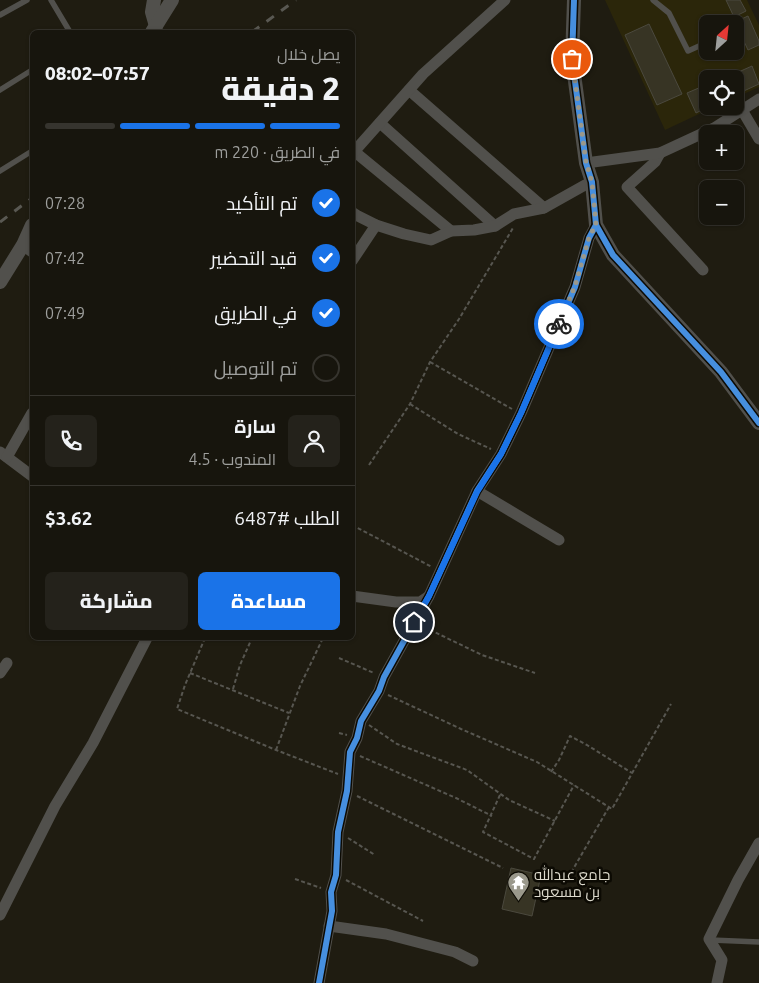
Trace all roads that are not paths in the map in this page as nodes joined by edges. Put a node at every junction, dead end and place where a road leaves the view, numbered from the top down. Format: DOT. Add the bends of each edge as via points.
graph roads {
  1 [pos="27,0"];
  2 [pos="51,0"];
  3 [pos="154,0"];
  4 [pos="172,0"];
  5 [pos="506,0"];
  6 [pos="574,0"];
  7 [pos="653,0"];
  8 [pos="0,15"];
  9 [pos="154,29"];
  10 [pos="69,30"];
  11 [pos="699,46"];
  12 [pos="30,71"];
  13 [pos="0,90"];
  14 [pos="409,90"];
  15 [pos="759,98"];
  16 [pos="744,109"];
  17 [pos="744,114"];
  18 [pos="734,115"];
  19 [pos="380,123"];
  20 [pos="759,140"];
  21 [pos="30,152"];
  22 [pos="355,152"];
  23 [pos="660,153"];
  24 [pos="355,154"];
  25 [pos="586,162"];
  26 [pos="0,171"];
  27 [pos="592,182"];
  28 [pos="544,208"];
  29 [pos="355,214"];
  30 [pos="596,224"];
  31 [pos="376,226"];
  32 [pos="494,226"];
  33 [pos="451,231"];
  34 [pos="28,248"];
  35 [pos="355,257"];
  36 [pos="703,270"];
  37 [pos="0,282"];
  38 [pos="30,415"];
  39 [pos="759,423"];
  40 [pos="4,455"];
  41 [pos="30,474"];
  42 [pos="477,492"];
  43 [pos="559,540"];
  44 [pos="355,596"];
  45 [pos="429,596"];
  46 [pos="146,640"];
  47 [pos="7,663"];
  48 [pos="0,673"];
  49 [pos="759,843"];
  50 [pos="0,915"];
  51 [pos="329,926"];
  52 [pos="709,940"];
  53 [pos="759,942"];
  54 [pos="473,961"];
  55 [pos="319,983"];
  56 [pos="717,983"];
  1 -- 8 [label="lane"];
  2 -- 10 [label="lane"];
  3 -- 9 [label="street"];
  4 -- 9 [label="street"];
  5 -- 14 [label="street"];
  6 -- 25 [label="street" via="572,59"];
  7 -- 11 [label="lane" via="669,14 688,51"];
  12 -- 13 [label="lane"];
  14 -- 19 [label="street"];
  14 -- 28 [label="street"];
  15 -- 16 [label="street"];
  17 -- 20 [label="street"];
  18 -- 23 [label="street"];
  19 -- 22 [label="street"];
  19 -- 32 [label="street"];
  21 -- 26 [label="lane"];
  23 -- 25 [label="street"];
  23 -- 36 [label="street" via="655,162 627,187"];
  24 -- 33 [label="street"];
  25 -- 27 [label="street"];
  27 -- 28 [label="street"];
  27 -- 30 [label="street"];
  28 -- 32 [label="street" via="514,214"];
  29 -- 31 [label="street"];
  30 -- 39 [label="street" via="613,255 721,372"];
  30 -- 42 [label="street" via="575,286 521,413"];
  31 -- 33 [label="street" via="431,240"];
  31 -- 35 [label="street"];
  32 -- 33 [label="street"];
  34 -- 37 [label="street"];
  38 -- 40 [label="street"];
  40 -- 41 [label="street"];
  42 -- 43 [label="street"];
  42 -- 45 [label="street"];
  44 -- 45 [label="street" via="420,602"];
  45 -- 51 [label="street" via="361,721 350,752"];
  46 -- 50 [label="street" via="93,743 55,806"];
  47 -- 48 [label="street"];
  49 -- 52 [label="street"];
  51 -- 54 [label="street" via="386,934 455,952"];
  51 -- 55 [label="street"];
  52 -- 53 [label="lane"];
  52 -- 56 [label="street" via="722,960"];
}
